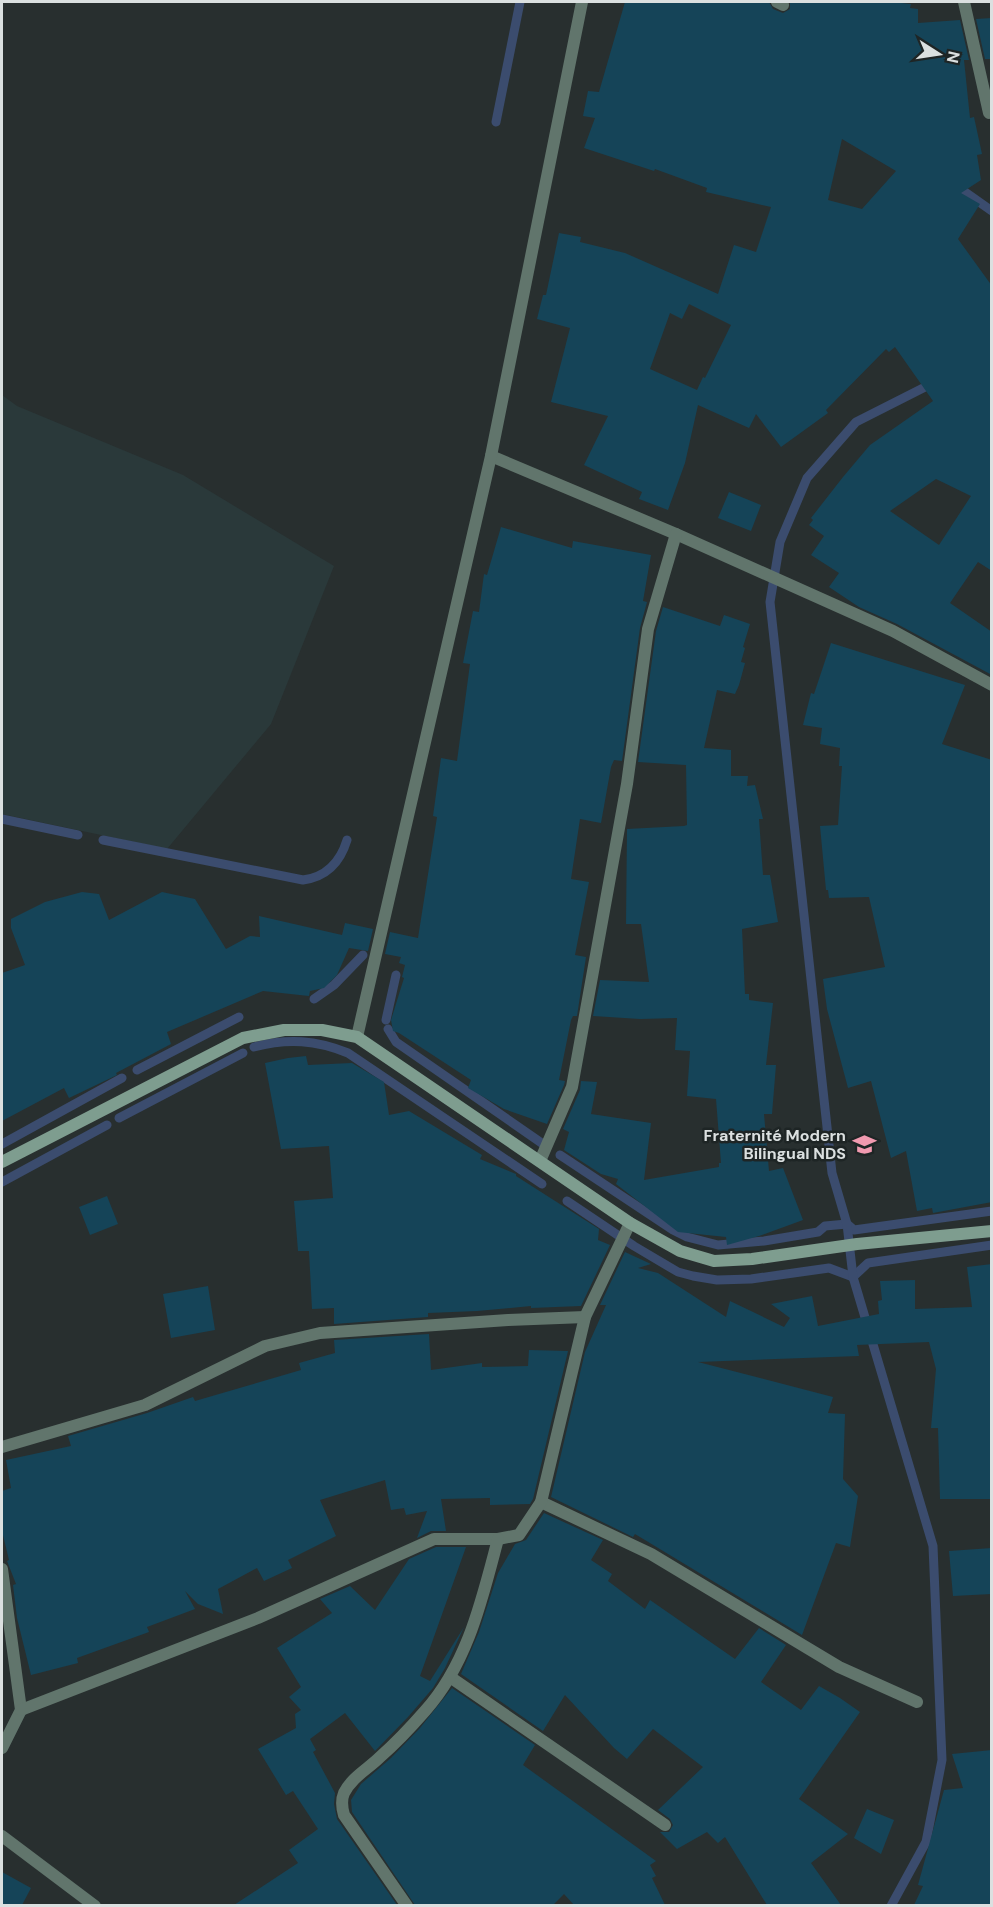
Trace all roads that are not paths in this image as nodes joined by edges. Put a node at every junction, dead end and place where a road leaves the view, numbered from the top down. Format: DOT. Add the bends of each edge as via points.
graph roads {
  1 [pos="582,2"];
  2 [pos="964,2"];
  3 [pos="989,113"];
  4 [pos="491,456"];
  5 [pos="676,534"];
  6 [pos="992,685"];
  7 [pos="357,1037"];
  8 [pos="540,1161"];
  9 [pos="2,1162"];
  10 [pos="630,1222"];
  11 [pos="992,1232"];
  12 [pos="585,1317"];
  13 [pos="2,1447"];
  14 [pos="541,1502"];
  15 [pos="498,1539"];
  16 [pos="2,1569"];
  17 [pos="450,1677"];
  18 [pos="917,1702"];
  19 [pos="21,1710"];
  20 [pos="2,1748"];
  21 [pos="665,1825"];
  22 [pos="2,1836"];
  23 [pos="94,1905"];
  24 [pos="407,1905"];
  1 -- 4 [label="street"];
  2 -- 3 [label="street"];
  4 -- 5 [label="street"];
  4 -- 7 [label="street"];
  5 -- 6 [label="street" via="893,631"];
  5 -- 8 [label="street" via="648,629 627,784 572,1087"];
  7 -- 8 [label="street"];
  7 -- 9 [label="street" via="322,1030 284,1030 243,1038"];
  8 -- 10 [label="street"];
  10 -- 11 [label="street" via="680,1251 714,1261"];
  10 -- 12 [label="street"];
  12 -- 13 [label="street" via="320,1333 265,1346 145,1405"];
  12 -- 14 [label="street"];
  14 -- 15 [label="street" via="519,1536"];
  14 -- 18 [label="street" via="651,1554 839,1667"];
  15 -- 17 [label="street" via="472,1631"];
  15 -- 19 [label="street" via="434,1539 258,1618"];
  16 -- 19 [label="street"];
  17 -- 21 [label="street"];
  17 -- 24 [label="street" via="426,1709 343,1794 344,1815"];
  19 -- 20 [label="street"];
  22 -- 23 [label="street"];
}
